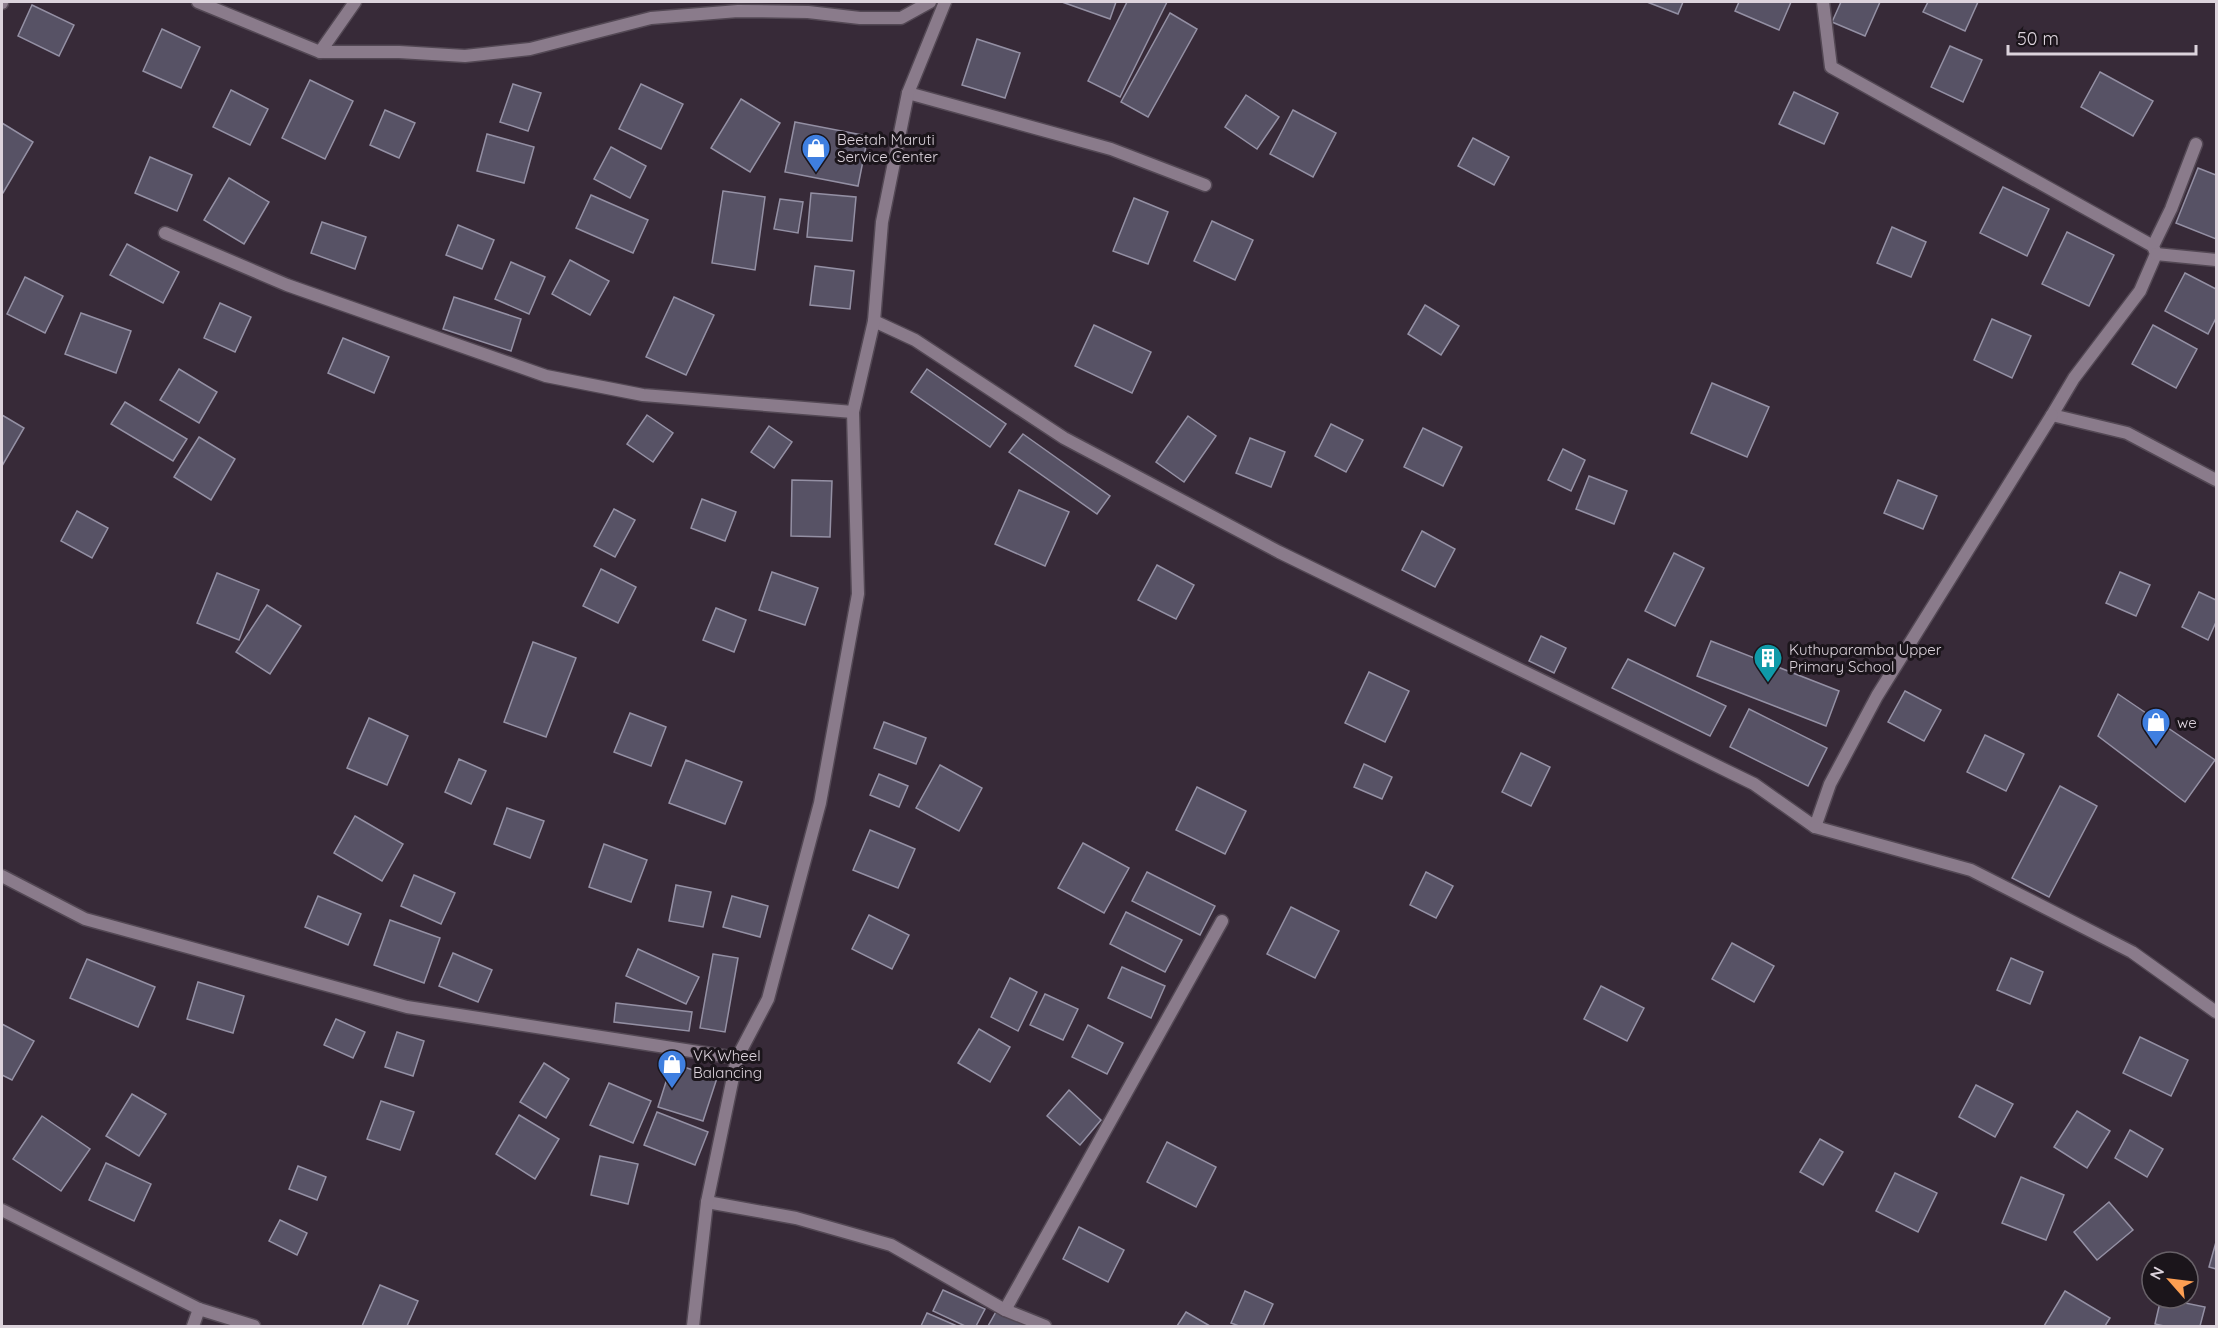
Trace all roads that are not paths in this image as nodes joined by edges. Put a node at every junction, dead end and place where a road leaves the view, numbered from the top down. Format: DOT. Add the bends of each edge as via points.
graph roads {
  1 [pos="198,2"];
  2 [pos="355,2"];
  3 [pos="930,2"];
  4 [pos="945,2"];
  5 [pos="1823,2"];
  6 [pos="320,52"];
  7 [pos="908,93"];
  8 [pos="2196,144"];
  9 [pos="1205,184"];
  10 [pos="165,233"];
  11 [pos="2155,250"];
  12 [pos="2217,260"];
  13 [pos="874,321"];
  14 [pos="853,412"];
  15 [pos="2052,416"];
  16 [pos="2217,480"];
  17 [pos="1815,827"];
  18 [pos="2,876"];
  19 [pos="1222,921"];
  20 [pos="2217,1012"];
  21 [pos="737,1058"];
  22 [pos="707,1202"];
  23 [pos="2,1210"];
  24 [pos="200,1309"];
  25 [pos="1005,1310"];
  26 [pos="193,1326"];
  27 [pos="254,1326"];
  28 [pos="693,1326"];
  29 [pos="1046,1326"];
  1 -- 6 [label="street"];
  2 -- 6 [label="street"];
  3 -- 6 [label="street" via="902,18 738,11 651,18 530,49 465,56"];
  4 -- 7 [label="street"];
  5 -- 11 [label="street" via="1831,67"];
  7 -- 9 [label="street" via="1111,149"];
  7 -- 13 [label="street" via="882,222"];
  8 -- 11 [label="street"];
  10 -- 14 [label="street" via="287,285 546,376 643,395"];
  11 -- 12 [label="street"];
  11 -- 15 [label="street" via="2140,291 2074,378"];
  13 -- 14 [label="street"];
  13 -- 17 [label="street" via="915,340 1074,443 1278,552 1754,784"];
  14 -- 21 [label="street" via="858,594 820,803 768,999"];
  15 -- 16 [label="street" via="2127,433"];
  15 -- 17 [label="street" via="1878,696 1830,784"];
  17 -- 20 [label="street" via="1971,870 2132,952"];
  18 -- 21 [label="street" via="85,919 407,1007"];
  19 -- 25 [label="street"];
  21 -- 22 [label="street"];
  22 -- 25 [label="street" via="796,1218 891,1245"];
  22 -- 28 [label="street"];
  23 -- 24 [label="street"];
  24 -- 26 [label="street"];
  24 -- 27 [label="street"];
  25 -- 29 [label="street"];
}
